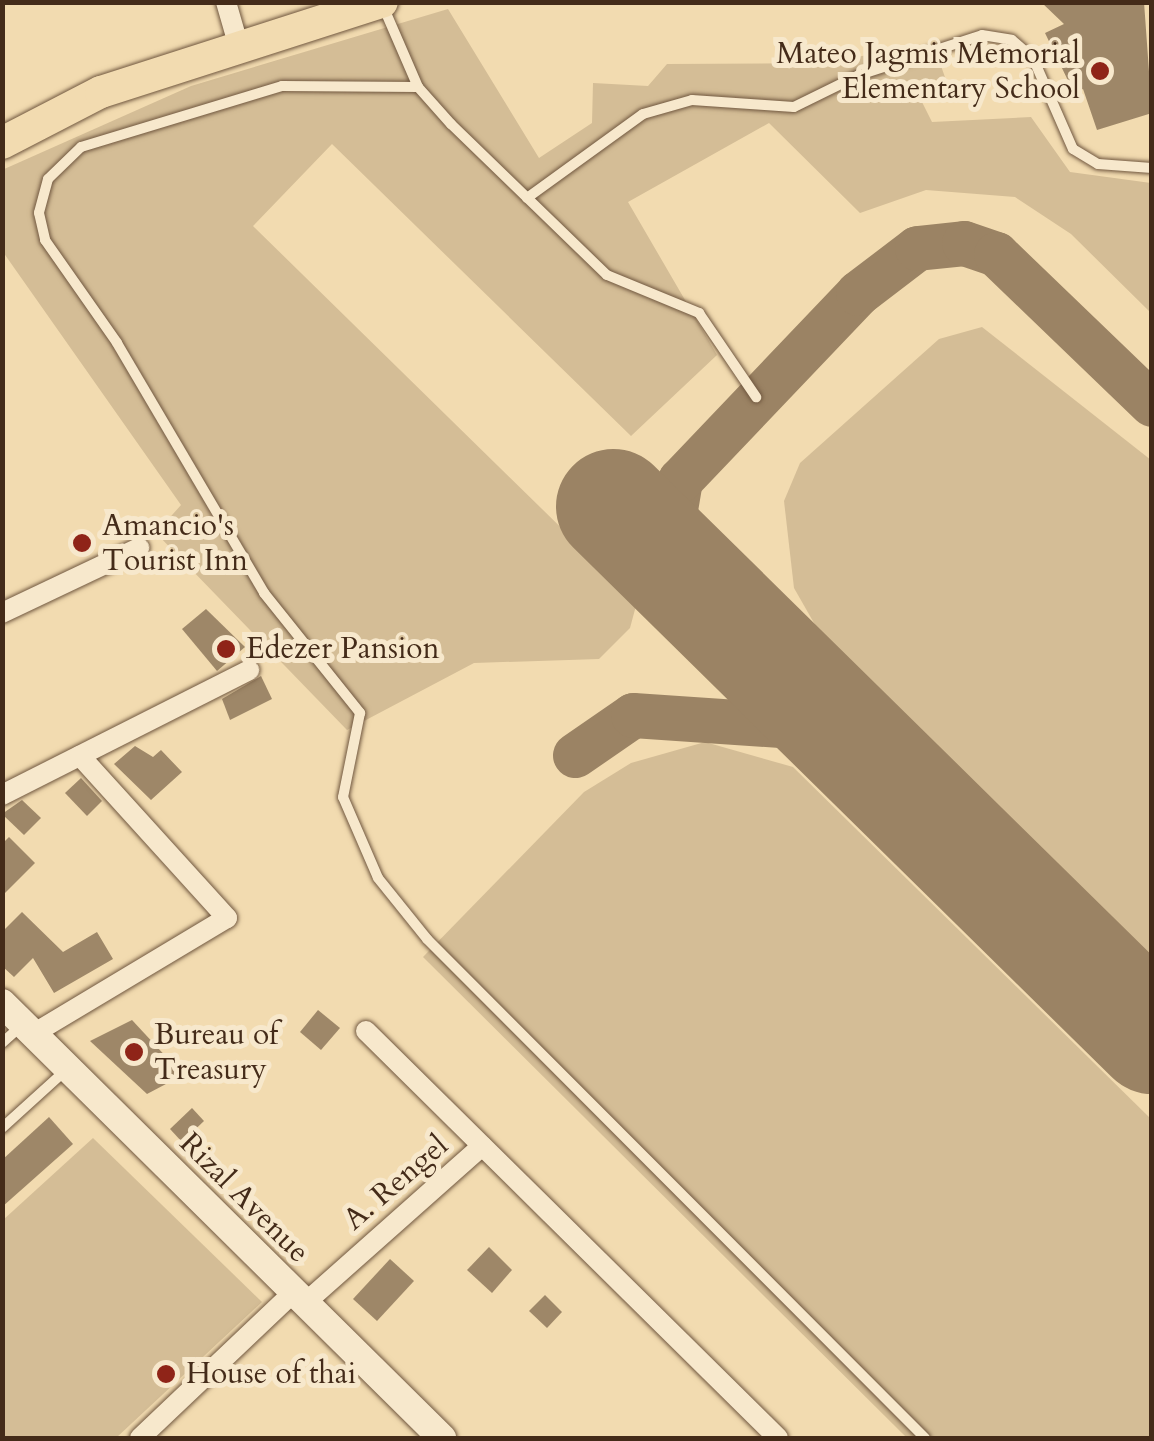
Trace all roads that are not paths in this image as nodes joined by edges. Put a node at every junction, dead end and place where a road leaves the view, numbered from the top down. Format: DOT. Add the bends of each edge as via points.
graph roads {
  1 [pos="382,2"];
  2 [pos="229,5"];
  3 [pos="239,47"];
  4 [pos="418,87"];
  5 [pos="2,143"];
  6 [pos="1152,168"];
  7 [pos="526,198"];
  8 [pos="756,397"];
  9 [pos="139,548"];
  10 [pos="2,613"];
  11 [pos="249,670"];
  12 [pos="80,756"];
  13 [pos="2,795"];
  14 [pos="2,1004"];
  15 [pos="366,1032"];
  16 [pos="19,1034"];
  17 [pos="67,1068"];
  18 [pos="2,1128"];
  19 [pos="482,1146"];
  20 [pos="298,1298"];
  21 [pos="140,1438"];
  22 [pos="442,1438"];
  23 [pos="778,1438"];
  24 [pos="925,1438"];
  1 -- 3 [label="main road"];
  1 -- 4 [label="lane"];
  2 -- 3 [label="street"];
  3 -- 5 [label="main road" via="102,92"];
  4 -- 7 [label="lane"];
  4 -- 24 [label="lane" via="282,86 80,146 48,179 39,213 46,240 264,593 360,713 343,798 378,878 427,939"];
  6 -- 7 [label="lane" via="1098,164 1073,149 1033,58 1012,40 982,35 860,75 794,108 692,100 643,114"];
  7 -- 8 [label="lane" via="624,287 699,313"];
  9 -- 10 [label="street"];
  11 -- 12 [label="street"];
  12 -- 13 [label="street"];
  12 -- 16 [label="street" via="177,852 227,918"];
  14 -- 16 [label="street, Rizal Avenue"];
  15 -- 19 [label="street"];
  16 -- 17 [label="street, Rizal Avenue"];
  17 -- 18 [label="lane"];
  17 -- 20 [label="street, Rizal Avenue"];
  19 -- 20 [label="street, A. Rengel"];
  19 -- 23 [label="street"];
  20 -- 21 [label="street, A. Rengel"];
  20 -- 22 [label="street, Rizal Avenue"];
}
